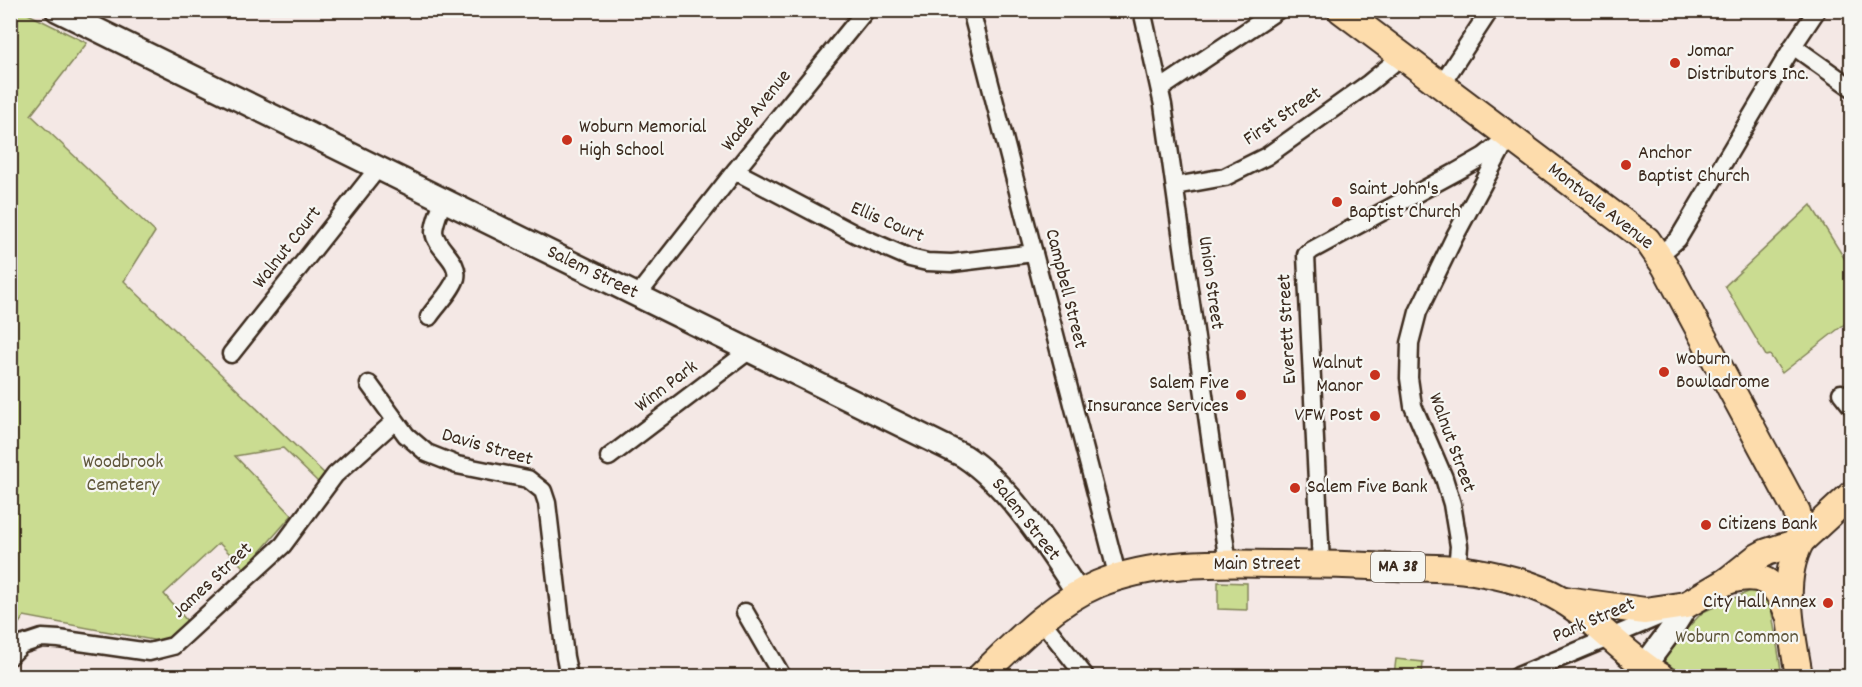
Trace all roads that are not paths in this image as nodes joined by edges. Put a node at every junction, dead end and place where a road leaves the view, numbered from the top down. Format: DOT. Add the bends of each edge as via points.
graph roads {
  1 [pos="57,10"];
  2 [pos="866,10"];
  3 [pos="971,10"];
  4 [pos="1142,10"];
  5 [pos="1278,10"];
  6 [pos="1341,10"];
  7 [pos="1490,10"];
  8 [pos="1816,10"];
  9 [pos="1792,46"];
  10 [pos="1402,56"];
  11 [pos="1441,85"];
  12 [pos="1851,88"];
  13 [pos="1160,89"];
  14 [pos="1509,137"];
  15 [pos="378,168"];
  16 [pos="735,171"];
  17 [pos="1175,186"];
  18 [pos="443,201"];
  19 [pos="1034,253"];
  20 [pos="1658,254"];
  21 [pos="637,296"];
  22 [pos="429,317"];
  23 [pos="750,350"];
  24 [pos="231,354"];
  25 [pos="369,384"];
  26 [pos="1841,393"];
  27 [pos="1851,406"];
  28 [pos="395,421"];
  29 [pos="609,457"];
  30 [pos="1851,494"];
  31 [pos="1801,541"];
  32 [pos="1228,564"];
  33 [pos="1321,564"];
  34 [pos="1457,570"];
  35 [pos="1118,578"];
  36 [pos="1727,581"];
  37 [pos="1079,594"];
  38 [pos="1562,600"];
  39 [pos="1686,605"];
  40 [pos="745,612"];
  41 [pos="1791,620"];
  42 [pos="1042,621"];
  43 [pos="1610,638"];
  44 [pos="10,656"];
  45 [pos="1647,673"];
  46 [pos="569,676"];
  47 [pos="782,676"];
  48 [pos="981,676"];
  49 [pos="1085,676"];
  50 [pos="1518,676"];
  51 [pos="1799,676"];
  1 -- 15 [label="street, Salem Street"];
  2 -- 16 [label="street, Wade Avenue"];
  3 -- 19 [label="street, Campbell Street"];
  4 -- 13 [label="street, Union Street"];
  5 -- 13 [label="street"];
  6 -- 10 [label="main road, Montvale Avenue"];
  7 -- 11 [label="street"];
  8 -- 9 [label="street"];
  9 -- 12 [label="street"];
  9 -- 20 [label="street" via="1678,238"];
  10 -- 11 [label="main road, Montvale Avenue"];
  10 -- 17 [label="street, First Street" via="1259,160 1225,177"];
  11 -- 14 [label="main road, Montvale Avenue"];
  13 -- 17 [label="street, Union Street"];
  14 -- 20 [label="main road, Montvale Avenue" via="1622,220"];
  14 -- 33 [label="street, Everett Street" via="1482,157 1306,255"];
  14 -- 34 [label="street, Walnut Street" via="1455,236 1415,320 1410,343 1413,406 1444,478 1455,515"];
  15 -- 18 [label="street, Salem Street"];
  15 -- 24 [label="street, Walnut Court"];
  16 -- 19 [label="street, Ellis Court" via="910,258 952,263"];
  16 -- 21 [label="street, Wade Avenue"];
  17 -- 32 [label="street, Union Street"];
  18 -- 21 [label="street, Salem Street"];
  18 -- 22 [label="street" via="434,232 456,275"];
  19 -- 35 [label="street, Campbell Street"];
  20 -- 31 [label="main road, Montvale Avenue" via="1797,513"];
  21 -- 23 [label="street, Salem Street"];
  23 -- 29 [label="street, Winn Park"];
  23 -- 37 [label="street, Salem Street" via="980,466 1016,506"];
  25 -- 28 [label="street, Davis Street"];
  26 -- 27 [label="street"];
  28 -- 44 [label="street, James Street" via="335,475 283,545 173,646 148,652 42,638 24,643"];
  28 -- 46 [label="street, Davis Street" via="419,447 435,457 528,479 543,491"];
  30 -- 31 [label="main road, Main Street / MA 38"];
  31 -- 36 [label="main road, Main Street / MA 38" via="1767,552"];
  31 -- 41 [label="main road, MA 38" via="1791,565"];
  32 -- 33 [label="main road, Main Street / MA 38"];
  32 -- 35 [label="main road, Main Street / MA 38" via="1165,568"];
  33 -- 34 [label="main road, Main Street / MA 38"];
  34 -- 38 [label="main road, Main Street / MA 38" via="1510,579"];
  35 -- 37 [label="main road, Main Street / MA 38"];
  36 -- 39 [label="main road, Main Street / MA 38"];
  36 -- 41 [label="main road" via="1754,577 1767,581 1780,594"];
  37 -- 42 [label="main road, Main Street / MA 38"];
  38 -- 39 [label="main road, Main Street / MA 38" via="1645,611"];
  38 -- 43 [label="main road, Main Street / MA 38"];
  39 -- 43 [label="street, Park Street"];
  39 -- 45 [label="street"];
  40 -- 47 [label="street"];
  41 -- 51 [label="main road, MA 38"];
  42 -- 48 [label="main road, Main Street / MA 38"];
  42 -- 49 [label="street"];
  43 -- 45 [label="main road, Main Street / MA 38"];
  43 -- 50 [label="street, Park Street"];
}
